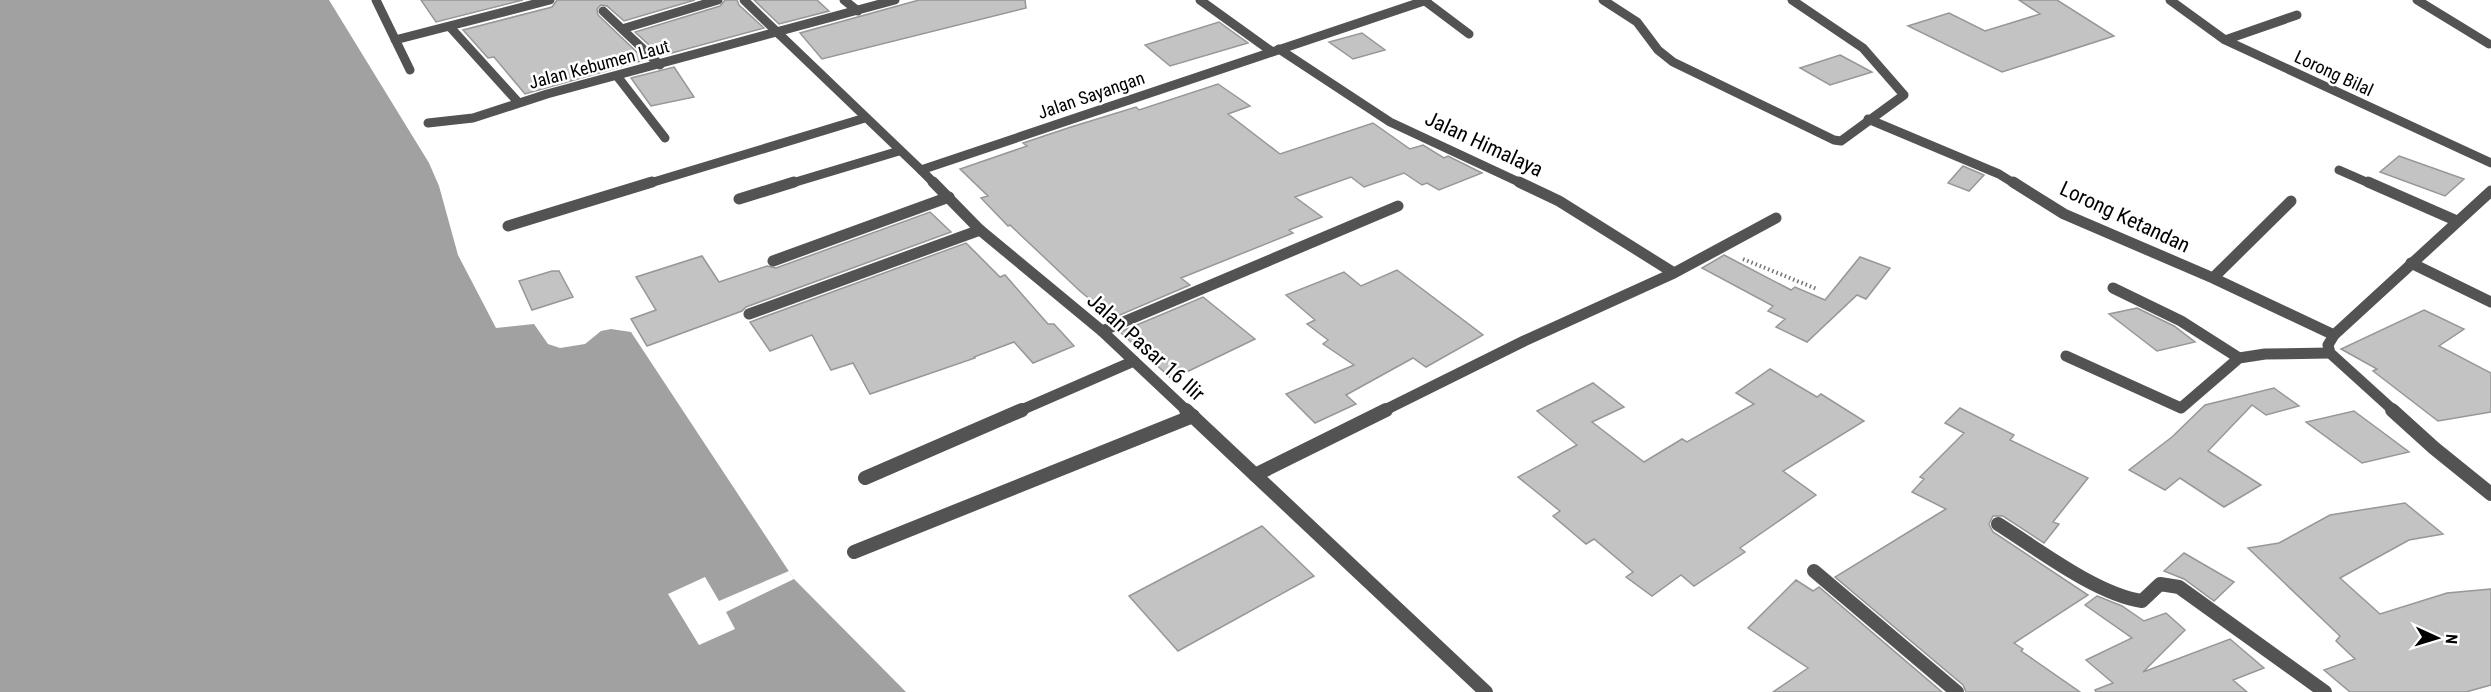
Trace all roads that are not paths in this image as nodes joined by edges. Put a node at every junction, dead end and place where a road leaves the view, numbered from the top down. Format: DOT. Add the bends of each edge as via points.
graph roads {
  1 [pos="376,0"];
  2 [pos="550,0"];
  3 [pos="718,0"];
  4 [pos="744,0"];
  5 [pos="844,0"];
  6 [pos="895,0"];
  7 [pos="1200,0"];
  8 [pos="1426,0"];
  9 [pos="1603,0"];
  10 [pos="1792,0"];
  11 [pos="2170,0"];
  12 [pos="2417,0"];
  13 [pos="858,10"];
  14 [pos="603,11"];
  15 [pos="2297,15"];
  16 [pos="450,27"];
  17 [pos="622,29"];
  18 [pos="779,34"];
  19 [pos="1469,34"];
  20 [pos="395,40"];
  21 [pos="2225,40"];
  22 [pos="2489,44"];
  23 [pos="1275,50"];
  24 [pos="660,65"];
  25 [pos="410,70"];
  26 [pos="617,76"];
  27 [pos="518,102"];
  28 [pos="865,118"];
  29 [pos="1868,118"];
  30 [pos="428,123"];
  31 [pos="665,138"];
  32 [pos="899,151"];
  33 [pos="2491,163"];
  34 [pos="921,170"];
  35 [pos="2339,170"];
  36 [pos="2491,191"];
  37 [pos="949,197"];
  38 [pos="739,199"];
  39 [pos="2290,201"];
  40 [pos="1398,206"];
  41 [pos="1776,218"];
  42 [pos="2457,221"];
  43 [pos="507,226"];
  44 [pos="980,230"];
  45 [pos="773,261"];
  46 [pos="2411,263"];
  47 [pos="1674,273"];
  48 [pos="2213,278"];
  49 [pos="2113,288"];
  50 [pos="2491,303"];
  51 [pos="749,314"];
  52 [pos="1102,331"];
  53 [pos="2334,335"];
  54 [pos="2330,353"];
  55 [pos="2066,356"];
  56 [pos="2239,358"];
  57 [pos="1134,361"];
  58 [pos="1193,416"];
  59 [pos="1255,475"];
  60 [pos="866,478"];
  61 [pos="2491,494"];
  62 [pos="1998,524"];
  63 [pos="854,552"];
  64 [pos="1814,571"];
  65 [pos="1486,692"];
  66 [pos="1957,692"];
  67 [pos="2325,692"];
  1 -- 20 [label="street"];
  2 -- 16 [label="street"];
  3 -- 17 [label="street"];
  4 -- 18 [label="street, Jalan Pasar 16 Ilir"];
  5 -- 13 [label="street"];
  6 -- 13 [label="street, Jalan Kebumen Laut"];
  7 -- 23 [label="street, Jalan Himalaya"];
  8 -- 19 [label="street"];
  8 -- 23 [label="street, Jalan Sayangan"];
  9 -- 29 [label="street" via="1637,22 1658,50 1673,62 1834,140 1840,141"];
  10 -- 29 [label="street" via="1863,48 1904,95"];
  11 -- 21 [label="street, Lorong Bilal"];
  12 -- 22 [label="street"];
  13 -- 18 [label="street, Jalan Kebumen Laut"];
  14 -- 17 [label="street"];
  15 -- 21 [label="street"];
  16 -- 20 [label="street"];
  16 -- 27 [label="street"];
  17 -- 24 [label="street"];
  18 -- 24 [label="street, Jalan Kebumen Laut"];
  18 -- 28 [label="street, Jalan Pasar 16 Ilir"];
  20 -- 25 [label="street"];
  21 -- 33 [label="street, Lorong Bilal"];
  23 -- 34 [label="street, Jalan Sayangan"];
  23 -- 47 [label="street, Jalan Himalaya" via="1390,122 1559,201"];
  24 -- 26 [label="street, Jalan Kebumen Laut"];
  26 -- 27 [label="street, Jalan Kebumen Laut"];
  26 -- 31 [label="street"];
  27 -- 30 [label="street, Jalan Kebumen Laut" via="459,122"];
  28 -- 32 [label="street, Jalan Pasar 16 Ilir"];
  28 -- 43 [label="street"];
  29 -- 48 [label="street, Lorong Ketandan" via="1999,174 2064,214"];
  32 -- 34 [label="street, Jalan Pasar 16 Ilir"];
  32 -- 38 [label="street"];
  34 -- 37 [label="street, Jalan Pasar 16 Ilir"];
  35 -- 42 [label="street"];
  36 -- 42 [label="street"];
  37 -- 44 [label="street, Jalan Pasar 16 Ilir"];
  37 -- 45 [label="street"];
  39 -- 48 [label="street"];
  40 -- 52 [label="street"];
  41 -- 47 [label="street"];
  42 -- 46 [label="street"];
  44 -- 51 [label="street"];
  44 -- 52 [label="street, Jalan Pasar 16 Ilir"];
  46 -- 50 [label="street"];
  46 -- 53 [label="street"];
  47 -- 59 [label="street" via="1524,341"];
  48 -- 53 [label="street, Lorong Ketandan"];
  49 -- 56 [label="street" via="2181,321"];
  52 -- 57 [label="street, Jalan Pasar 16 Ilir"];
  53 -- 54 [label="street" via="2328,345"];
  54 -- 56 [label="street"];
  54 -- 61 [label="street"];
  55 -- 56 [label="street" via="2181,408"];
  57 -- 58 [label="street, Jalan Pasar 16 Ilir"];
  57 -- 60 [label="street"];
  58 -- 59 [label="street, Jalan Pasar 16 Ilir"];
  58 -- 63 [label="street"];
  59 -- 65 [label="street, Jalan Pasar 16 Ilir"];
  62 -- 67 [label="street" via="2134,602 2142,602 2154,585 2166,582 2179,587"];
  64 -- 66 [label="street"];
}
